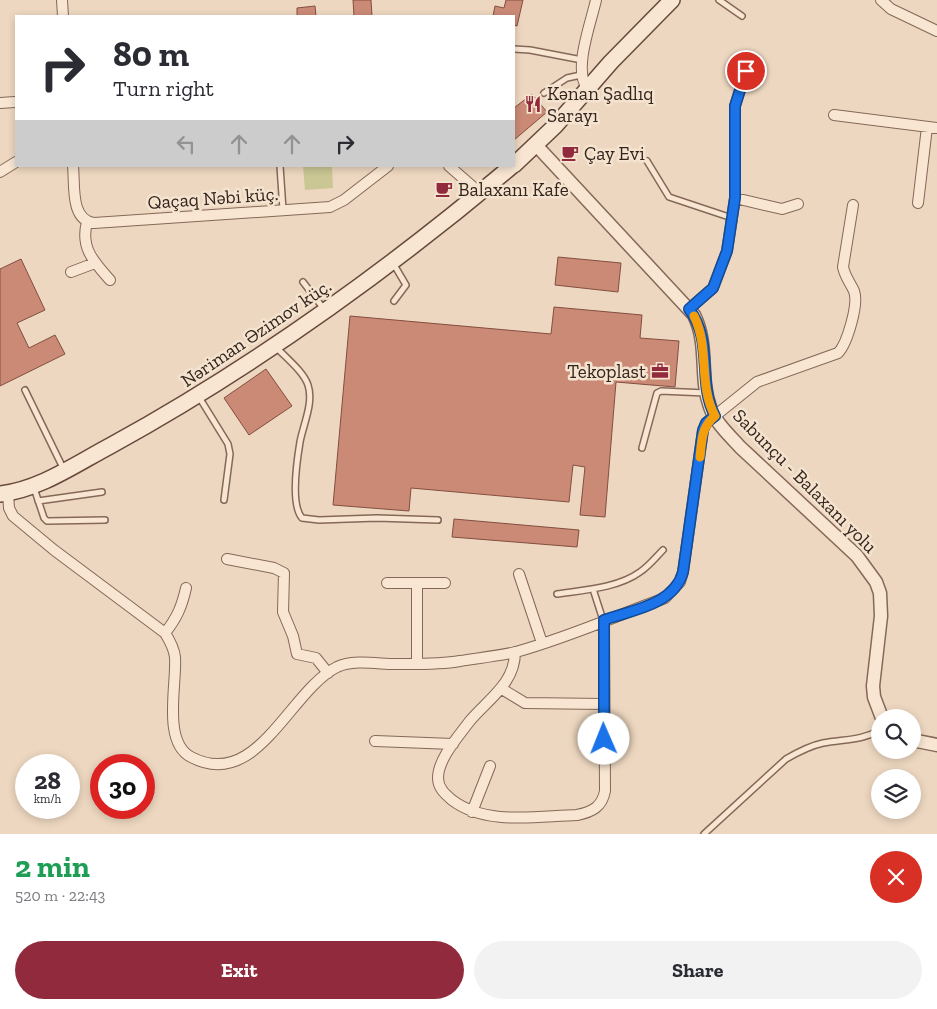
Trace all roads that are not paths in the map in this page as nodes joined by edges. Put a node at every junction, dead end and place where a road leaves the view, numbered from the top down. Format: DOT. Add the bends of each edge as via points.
graph roads {
  1 [pos="62,0"];
  2 [pos="596,0"];
  3 [pos="672,0"];
  4 [pos="719,0"];
  5 [pos="881,0"];
  6 [pos="63,15"];
  7 [pos="742,16"];
  8 [pos="937,31"];
  9 [pos="515,49"];
  10 [pos="582,60"];
  11 [pos="746,71"];
  12 [pos="584,82"];
  13 [pos="544,93"];
  14 [pos="0,103"];
  15 [pos="15,104"];
  16 [pos="834,114"];
  17 [pos="932,127"];
  18 [pos="536,145"];
  19 [pos="647,161"];
  20 [pos="15,163"];
  21 [pos="515,164"];
  22 [pos="73,167"];
  23 [pos="280,167"];
  24 [pos="387,167"];
  25 [pos="450,167"];
  26 [pos="512,167"];
  27 [pos="0,172"];
  28 [pos="480,193"];
  29 [pos="735,198"];
  30 [pos="918,203"];
  31 [pos="798,204"];
  32 [pos="853,205"];
  33 [pos="283,211"];
  34 [pos="733,218"];
  35 [pos="87,222"];
  36 [pos="393,262"];
  37 [pos="95,263"];
  38 [pos="71,272"];
  39 [pos="110,280"];
  40 [pos="303,282"];
  41 [pos="394,301"];
  42 [pos="689,309"];
  43 [pos="326,311"];
  44 [pos="276,346"];
  45 [pos="25,390"];
  46 [pos="707,393"];
  47 [pos="198,396"];
  48 [pos="715,416"];
  49 [pos="642,448"];
  50 [pos="64,470"];
  51 [pos="33,485"];
  52 [pos="102,492"];
  53 [pos="4,494"];
  54 [pos="224,500"];
  55 [pos="38,501"];
  56 [pos="105,520"];
  57 [pos="438,520"];
  58 [pos="663,550"];
  59 [pos="227,559"];
  60 [pos="519,574"];
  61 [pos="387,583"];
  62 [pos="417,583"];
  63 [pos="444,583"];
  64 [pos="186,588"];
  65 [pos="593,589"];
  66 [pos="557,594"];
  67 [pos="604,620"];
  68 [pos="165,633"];
  69 [pos="542,643"];
  70 [pos="515,652"];
  71 [pos="417,664"];
  72 [pos="328,673"];
  73 [pos="502,689"];
  74 [pos="604,704"];
  75 [pos="879,709"];
  76 [pos="871,734"];
  77 [pos="375,741"];
  78 [pos="921,742"];
  79 [pos="453,744"];
  80 [pos="937,745"];
  81 [pos="490,766"];
  82 [pos="472,812"];
  83 [pos="704,834"];
  1 -- 6 [label="street"];
  2 -- 10 [label="street"];
  3 -- 12 [label="main road, Nəriman Əzimov küç."];
  4 -- 7 [label="lane"];
  5 -- 8 [label="street" via="891,9"];
  9 -- 10 [label="lane"];
  10 -- 12 [label="street"];
  11 -- 29 [label="street" via="734,113"];
  12 -- 13 [label="lane" via="567,78"];
  12 -- 18 [label="main road, Nəriman Əzimov küç." via="555,126"];
  14 -- 15 [label="street"];
  16 -- 17 [label="street"];
  17 -- 30 [label="street"];
  18 -- 21 [label="main road, Nəriman Əzimov küç."];
  18 -- 42 [label="street, Sabunçu - Balaxanı yolu"];
  19 -- 34 [label="lane" via="669,198"];
  20 -- 27 [label="street"];
  22 -- 35 [label="street" via="77,208"];
  23 -- 33 [label="lane"];
  24 -- 33 [label="street, Qaçaq Nəbi küç." via="338,204"];
  25 -- 28 [label="street"];
  26 -- 28 [label="main road, Nəriman Əzimov küç."];
  28 -- 36 [label="main road, Nəriman Əzimov küç."];
  29 -- 31 [label="street" via="782,209"];
  29 -- 34 [label="street"];
  32 -- 48 [label="street" via="843,267 856,299 844,347 838,353 757,382"];
  33 -- 35 [label="street, Qaçaq Nəbi küç."];
  34 -- 42 [label="street" via="719,277 713,288"];
  35 -- 37 [label="street" via="86,247"];
  36 -- 41 [label="lane" via="406,285"];
  36 -- 43 [label="main road, Nəriman Əzimov küç."];
  37 -- 38 [label="street"];
  37 -- 39 [label="street"];
  40 -- 43 [label="lane"];
  42 -- 46 [label="street, Sabunçu - Balaxanı yolu" via="698,322 704,347"];
  43 -- 44 [label="main road, Nəriman Əzimov küç."];
  44 -- 47 [label="main road, Nəriman Əzimov küç."];
  44 -- 57 [label="lane" via="301,374 310,392 300,443 295,501 302,518"];
  45 -- 50 [label="lane"];
  46 -- 48 [label="street, Sabunçu - Balaxanı yolu"];
  46 -- 49 [label="lane" via="657,393"];
  47 -- 50 [label="main road, Nəriman Əzimov küç."];
  47 -- 54 [label="lane" via="228,444 230,454"];
  48 -- 67 [label="street" via="703,430 680,582 665,598"];
  48 -- 75 [label="street, Sabunçu - Balaxanı yolu" via="740,447 857,556 876,582 881,616 873,692"];
  50 -- 51 [label="main road, Nəriman Əzimov küç."];
  51 -- 53 [label="main road, Nəriman Əzimov küç."];
  51 -- 55 [label="lane"];
  52 -- 55 [label="lane"];
  53 -- 68 [label="street" via="13,516"];
  55 -- 56 [label="lane" via="47,522"];
  58 -- 65 [label="lane" via="641,572"];
  59 -- 72 [label="street" via="274,568 284,574 282,612 293,636 294,650 297,654 316,658"];
  60 -- 69 [label="street"];
  61 -- 62 [label="street"];
  62 -- 63 [label="street"];
  62 -- 71 [label="street"];
  64 -- 68 [label="street" via="176,619"];
  65 -- 66 [label="lane"];
  65 -- 67 [label="lane"];
  67 -- 69 [label="street"];
  67 -- 74 [label="street"];
  68 -- 72 [label="street" via="174,655 174,729 184,752 197,760 228,764 244,757 262,743"];
  69 -- 70 [label="street"];
  70 -- 71 [label="street" via="443,664"];
  70 -- 73 [label="street" via="515,663"];
  71 -- 72 [label="street" via="356,663 337,667"];
  73 -- 74 [label="street" via="525,703"];
  73 -- 79 [label="street" via="470,721"];
  74 -- 82 [label="street" via="606,791 600,806 577,815 498,817"];
  76 -- 83 [label="lane" via="802,749 786,759"];
  77 -- 79 [label="street"];
  78 -- 80 [label="street"];
  79 -- 82 [label="street" via="439,774 440,787 446,795"];
  81 -- 82 [label="street"];
}
